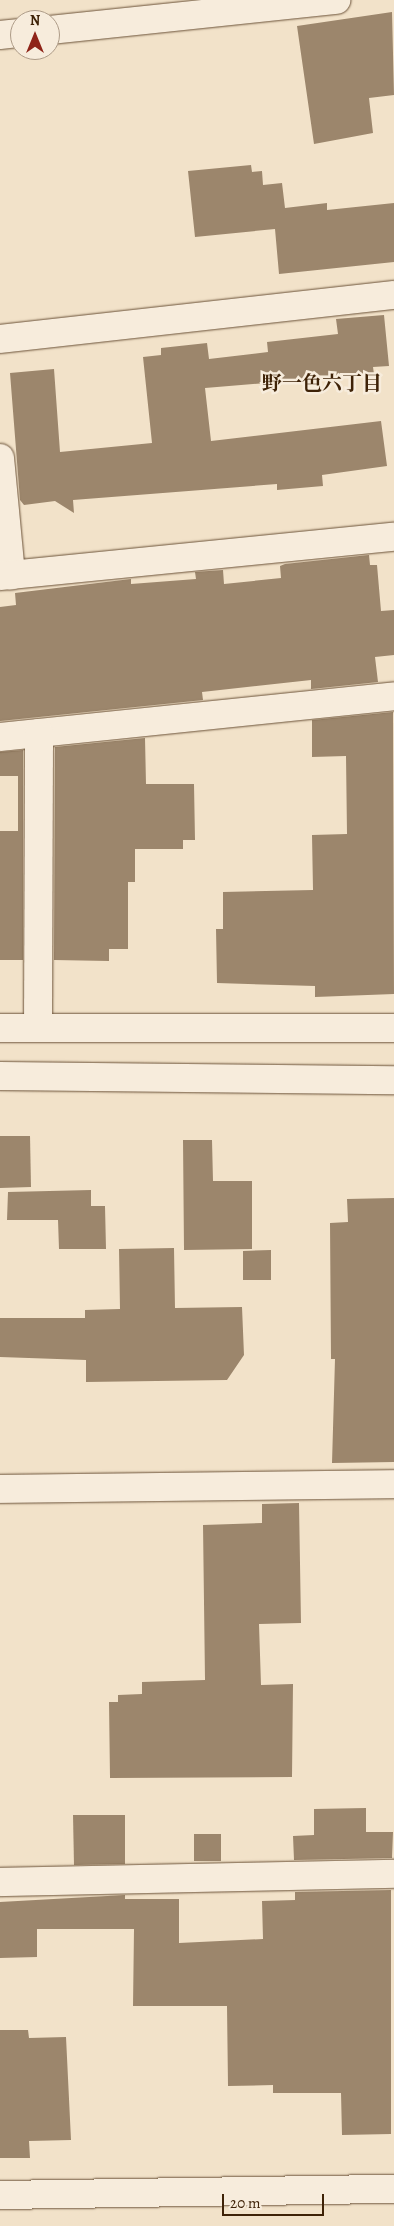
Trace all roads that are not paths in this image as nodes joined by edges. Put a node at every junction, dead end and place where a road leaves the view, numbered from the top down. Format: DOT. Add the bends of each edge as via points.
graph roads {
  1 [pos="336,0"];
  2 [pos="60,29"];
  3 [pos="394,295"];
  4 [pos="0,339"];
  5 [pos="0,458"];
  6 [pos="394,537"];
  7 [pos="6,576"];
  8 [pos="394,696"];
  9 [pos="39,733"];
  10 [pos="0,737"];
  11 [pos="0,1028"];
  12 [pos="38,1028"];
  13 [pos="394,1028"];
  14 [pos="0,1076"];
  15 [pos="394,1080"];
  16 [pos="394,1484"];
  17 [pos="0,1490"];
  18 [pos="394,1874"];
  19 [pos="0,1882"];
  20 [pos="394,2188"];
  21 [pos="0,2195"];
  1 -- 2 [label="street"];
  3 -- 4 [label="street"];
  5 -- 7 [label="street"];
  6 -- 7 [label="street"];
  8 -- 9 [label="street"];
  9 -- 10 [label="street"];
  9 -- 12 [label="street"];
  11 -- 12 [label="street"];
  12 -- 13 [label="street"];
  14 -- 15 [label="street"];
  16 -- 17 [label="street"];
  18 -- 19 [label="street"];
  20 -- 21 [label="street"];
}
